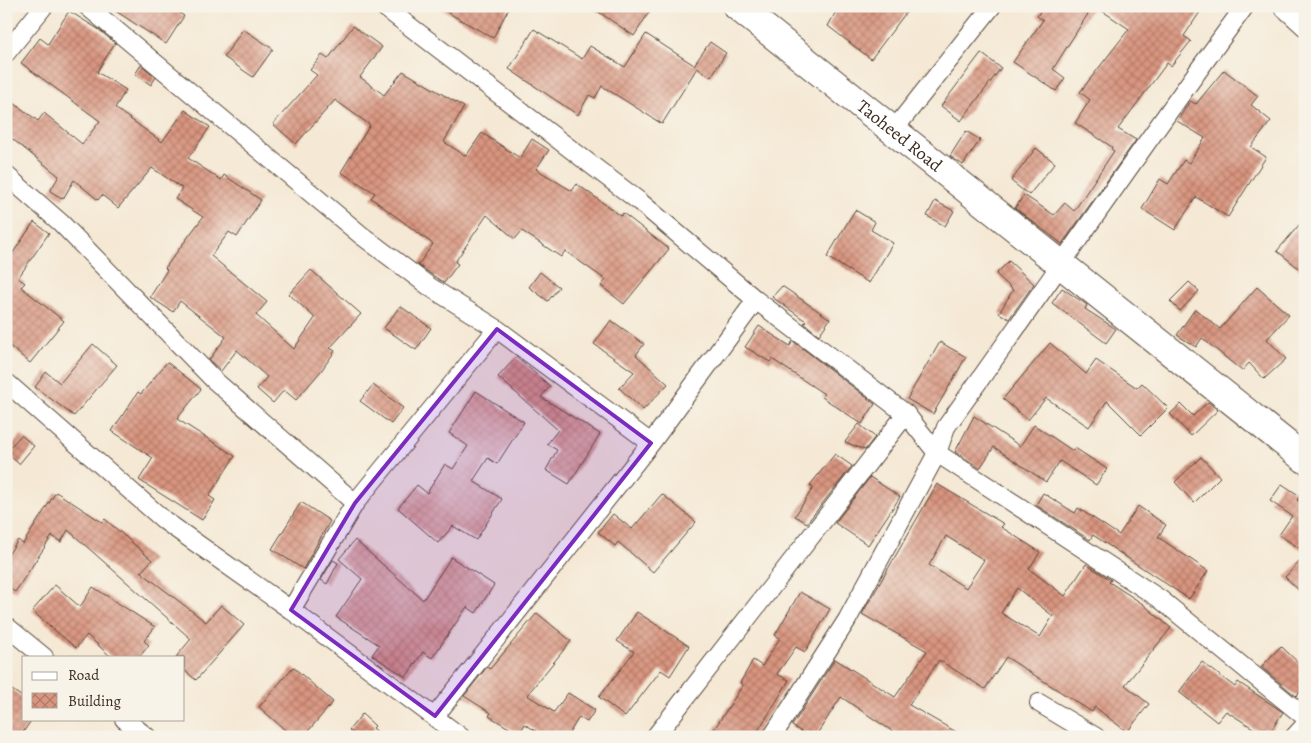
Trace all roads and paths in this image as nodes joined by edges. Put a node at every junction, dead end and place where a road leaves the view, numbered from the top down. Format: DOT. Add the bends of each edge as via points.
graph roads {
  1 [pos="44,6"];
  2 [pos="87,6"];
  3 [pos="383,6"];
  4 [pos="992,6"];
  5 [pos="1245,6"];
  6 [pos="1282,6"];
  7 [pos="751,10"];
  8 [pos="1305,27"];
  9 [pos="6,52"];
  10 [pos="892,132"];
  11 [pos="6,175"];
  12 [pos="1062,265"];
  13 [pos="756,300"];
  14 [pos="497,329"];
  15 [pos="6,382"];
  16 [pos="906,414"];
  17 [pos="651,443"];
  18 [pos="937,453"];
  19 [pos="1305,459"];
  20 [pos="355,503"];
  21 [pos="291,610"];
  22 [pos="6,626"];
  23 [pos="43,656"];
  24 [pos="1039,703"];
  25 [pos="435,716"];
  26 [pos="1305,717"];
  27 [pos="125,720"];
  28 [pos="1305,725"];
  29 [pos="147,737"];
  30 [pos="460,737"];
  31 [pos="656,737"];
  32 [pos="772,737"];
  33 [pos="1096,737"];
  34 [pos="1294,737"];
  1 -- 9 [label="street"];
  2 -- 14 [label="street" via="361,235 430,287"];
  3 -- 13 [label="street" via="640,202"];
  4 -- 10 [label="street"];
  5 -- 12 [label="street" via="1165,114"];
  6 -- 8 [label="street"];
  7 -- 10 [label="main road, Taoheed Road"];
  10 -- 12 [label="main road, Taoheed Road"];
  11 -- 20 [label="street" via="61,224 214,380"];
  12 -- 18 [label="street" via="946,427"];
  12 -- 19 [label="main road, Taoheed Road"];
  13 -- 16 [label="street"];
  13 -- 17 [label="street"];
  14 -- 17 [label="street"];
  14 -- 20 [label="street"];
  15 -- 21 [label="street" via="165,521"];
  16 -- 18 [label="street"];
  16 -- 31 [label="street"];
  17 -- 25 [label="street"];
  18 -- 26 [label="street" via="1160,599"];
  18 -- 32 [label="street" via="846,620"];
  20 -- 21 [label="street"];
  21 -- 25 [label="street"];
  22 -- 23 [label="street"];
  24 -- 33 [label="street"];
  25 -- 30 [label="street"];
  27 -- 29 [label="street"];
  28 -- 34 [label="street"];
}
